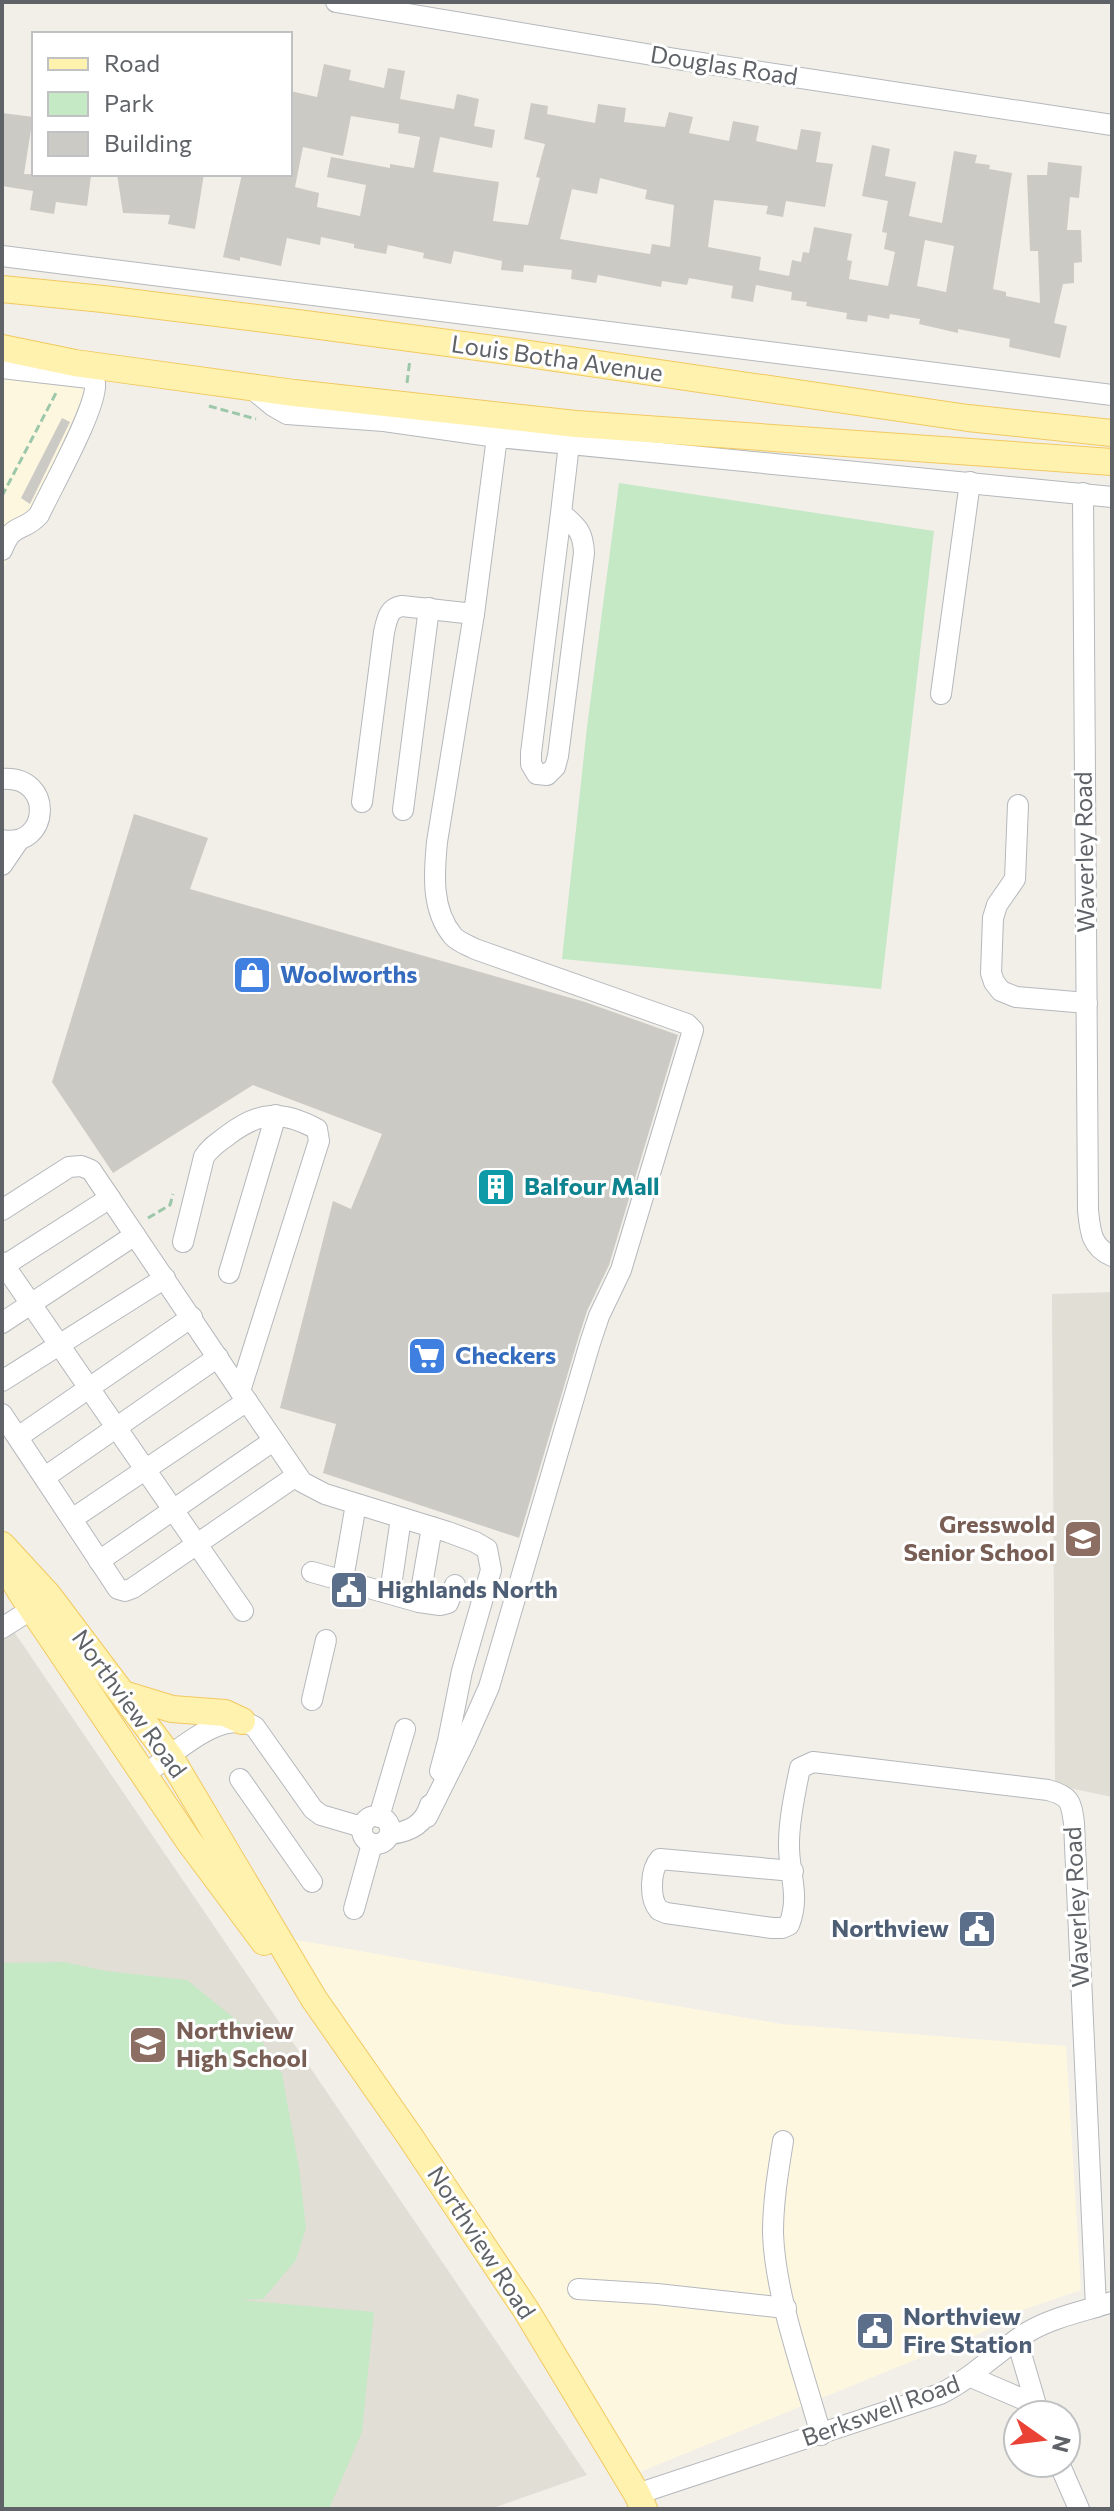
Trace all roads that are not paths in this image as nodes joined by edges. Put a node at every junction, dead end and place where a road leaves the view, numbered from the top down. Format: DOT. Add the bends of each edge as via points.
graph roads {
  1 [pos="336,2"];
  2 [pos="1112,125"];
  3 [pos="2,256"];
  4 [pos="2,289"];
  5 [pos="2,348"];
  6 [pos="2,368"];
  7 [pos="250,387"];
  8 [pos="1112,395"];
  9 [pos="1112,433"];
  10 [pos="497,437"];
  11 [pos="569,444"];
  12 [pos="1112,462"];
  13 [pos="970,482"];
  14 [pos="1083,493"];
  15 [pos="1112,497"];
  16 [pos="561,513"];
  17 [pos="2,550"];
  18 [pos="429,608"];
  19 [pos="474,614"];
  20 [pos="941,694"];
  21 [pos="2,779"];
  22 [pos="362,802"];
  23 [pos="1018,805"];
  24 [pos="403,810"];
  25 [pos="11,840"];
  26 [pos="2,865"];
  27 [pos="1087,1003"];
  28 [pos="276,1115"];
  29 [pos="110,1198"];
  30 [pos="2,1210"];
  31 [pos="133,1231"];
  32 [pos="183,1242"];
  33 [pos="1112,1256"];
  34 [pos="2,1264"];
  35 [pos="229,1273"];
  36 [pos="165,1278"];
  37 [pos="192,1317"];
  38 [pos="2,1323"];
  39 [pos="218,1357"];
  40 [pos="2,1381"];
  41 [pos="244,1396"];
  42 [pos="2,1414"];
  43 [pos="18,1437"];
  44 [pos="273,1441"];
  45 [pos="296,1476"];
  46 [pos="45,1477"];
  47 [pos="356,1504"];
  48 [pos="401,1518"];
  49 [pos="72,1519"];
  50 [pos="432,1527"];
  51 [pos="2,1545"];
  52 [pos="2,1559"];
  53 [pos="99,1561"];
  54 [pos="312,1572"];
  55 [pos="343,1579"];
  56 [pos="455,1585"];
  57 [pos="390,1593"];
  58 [pos="419,1602"];
  59 [pos="32,1609"];
  60 [pos="243,1611"];
  61 [pos="2,1628"];
  62 [pos="326,1640"];
  63 [pos="123,1694"];
  64 [pos="312,1700"];
  65 [pos="242,1721"];
  66 [pos="405,1729"];
  67 [pos="170,1757"];
  68 [pos="145,1774"];
  69 [pos="240,1779"];
  70 [pos="427,1817"];
  71 [pos="376,1830"];
  72 [pos="793,1871"];
  73 [pos="312,1882"];
  74 [pos="354,1909"];
  75 [pos="314,1999"];
  76 [pos="783,2141"];
  77 [pos="578,2289"];
  78 [pos="1104,2304"];
  79 [pos="786,2308"];
  80 [pos="1017,2340"];
  81 [pos="971,2377"];
  82 [pos="1015,2399"];
  83 [pos="1034,2399"];
  84 [pos="821,2435"];
  85 [pos="1066,2479"];
  86 [pos="640,2502"];
  87 [pos="1079,2509"];
  1 -- 2 [label="street, Douglas Road"];
  3 -- 8 [label="street, Louis Botha Avenue"];
  4 -- 9 [label="main road, Louis Botha Avenue"];
  5 -- 7 [label="main road"];
  6 -- 17 [label="street" via="95,383 95,398 39,515 14,529"];
  7 -- 10 [label="street" via="287,414"];
  7 -- 12 [label="main road" via="576,424"];
  10 -- 11 [label="street"];
  10 -- 19 [label="street"];
  11 -- 13 [label="street"];
  11 -- 16 [label="street"];
  13 -- 14 [label="street"];
  13 -- 20 [label="street"];
  14 -- 15 [label="street"];
  14 -- 27 [label="street, Waverley Road"];
  16 -- 16 [label="street" via="579,529 584,553 558,756 547,775 537,774 531,753"];
  18 -- 19 [label="street"];
  18 -- 22 [label="street" via="402,606 388,615"];
  18 -- 24 [label="street"];
  19 -- 70 [label="street" via="437,842 434,880 440,916 454,938 475,949 693,1030 621,1270 590,1343 489,1687"];
  21 -- 25 [label="street" via="31,787 40,806 36,827"];
  23 -- 27 [label="street" via="1015,879 993,918 994,982 1016,997"];
  25 -- 26 [label="street"];
  27 -- 33 [label="street, Waverley Road" via="1088,1210 1095,1245"];
  28 -- 32 [label="street" via="252,1119 208,1150"];
  28 -- 35 [label="street"];
  28 -- 41 [label="street" via="314,1127 319,1141"];
  29 -- 30 [label="street" via="91,1170 69,1167"];
  29 -- 31 [label="street"];
  29 -- 34 [label="street"];
  31 -- 36 [label="street"];
  31 -- 38 [label="street"];
  34 -- 60 [label="street"];
  36 -- 37 [label="street"];
  36 -- 40 [label="street"];
  37 -- 39 [label="street"];
  37 -- 43 [label="street"];
  39 -- 41 [label="street"];
  39 -- 46 [label="street"];
  41 -- 44 [label="street"];
  41 -- 49 [label="street"];
  42 -- 43 [label="street"];
  43 -- 46 [label="street"];
  44 -- 45 [label="street"];
  44 -- 53 [label="street"];
  45 -- 47 [label="street" via="325,1494"];
  45 -- 53 [label="street" via="133,1588 118,1589"];
  46 -- 49 [label="street"];
  47 -- 48 [label="street"];
  47 -- 55 [label="street"];
  48 -- 50 [label="street"];
  48 -- 57 [label="street"];
  49 -- 53 [label="street"];
  50 -- 58 [label="street"];
  50 -- 70 [label="street" via="487,1549 491,1570"];
  51 -- 63 [label="main road, Northview Road" via="48,1595"];
  52 -- 59 [label="main road, Northview Road"];
  54 -- 55 [label="street"];
  55 -- 57 [label="street"];
  56 -- 58 [label="street" via="448,1603"];
  57 -- 58 [label="street"];
  59 -- 61 [label="street"];
  59 -- 68 [label="main road, Northview Road"];
  62 -- 64 [label="street"];
  63 -- 65 [label="main road" via="172,1709 225,1713"];
  63 -- 67 [label="main road, Northview Road"];
  65 -- 67 [label="street" via="211,1729"];
  65 -- 71 [label="street" via="255,1727 313,1809"];
  66 -- 71 [label="street"];
  67 -- 68 [label="street"];
  67 -- 75 [label="main road, Northview Road"];
  68 -- 75 [label="main road, Northview Road" via="259,1936"];
  69 -- 73 [label="street"];
  70 -- 71 [label="street" via="402,1833"];
  71 -- 74 [label="street"];
  72 -- 72 [label="street, Waverley Road" via="793,1907 786,1927 659,1910 653,1900 654,1870 666,1858"];
  72 -- 78 [label="street, Waverley Road" via="789,1844 800,1768 813,1762 1048,1790 1069,1800"];
  75 -- 86 [label="main road, Northview Road" via="517,2298"];
  76 -- 79 [label="street" via="773,2232"];
  77 -- 79 [label="street"];
  78 -- 80 [label="street, Berkswell Road" via="1037,2327"];
  79 -- 84 [label="street"];
  80 -- 81 [label="street, Berkswell Road"];
  80 -- 83 [label="street"];
  81 -- 82 [label="street"];
  81 -- 84 [label="street, Berkswell Road" via="940,2394"];
  84 -- 86 [label="street, Berkswell Road"];
  85 -- 87 [label="street"];
}
